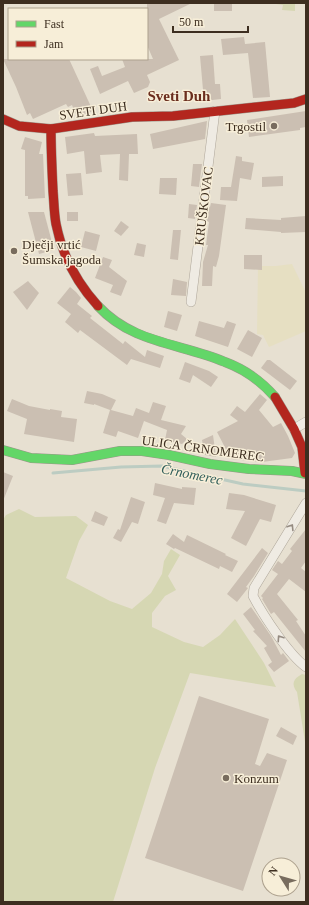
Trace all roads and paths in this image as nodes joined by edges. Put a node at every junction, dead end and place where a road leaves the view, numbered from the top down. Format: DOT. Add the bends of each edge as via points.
graph roads {
  1 [pos="306,99"];
  2 [pos="215,111"];
  3 [pos="3,119"];
  4 [pos="51,128"];
  5 [pos="191,302"];
  6 [pos="306,422"];
  7 [pos="294,429"];
  8 [pos="3,450"];
  9 [pos="306,474"];
  10 [pos="306,503"];
  11 [pos="306,667"];
  1 -- 2 [label="street, SVETI DUH" via="294,103"];
  2 -- 4 [label="street, SVETI DUH" via="132,117"];
  2 -- 5 [label="street, KRUŠKOVAC"];
  3 -- 4 [label="street, SVETI DUH" via="19,126"];
  4 -- 7 [label="street" via="56,225 67,258 85,291 117,323 129,330 224,361 250,375 275,396"];
  6 -- 7 [label="street"];
  7 -- 9 [label="street" via="302,447"];
  8 -- 9 [label="street, ULICA ČRNOMEREC" via="32,458 72,460 120,451 142,451 218,465"];
  11 -- 10 [label="street, one-way" via="286,646 253,596 254,588"];
}
